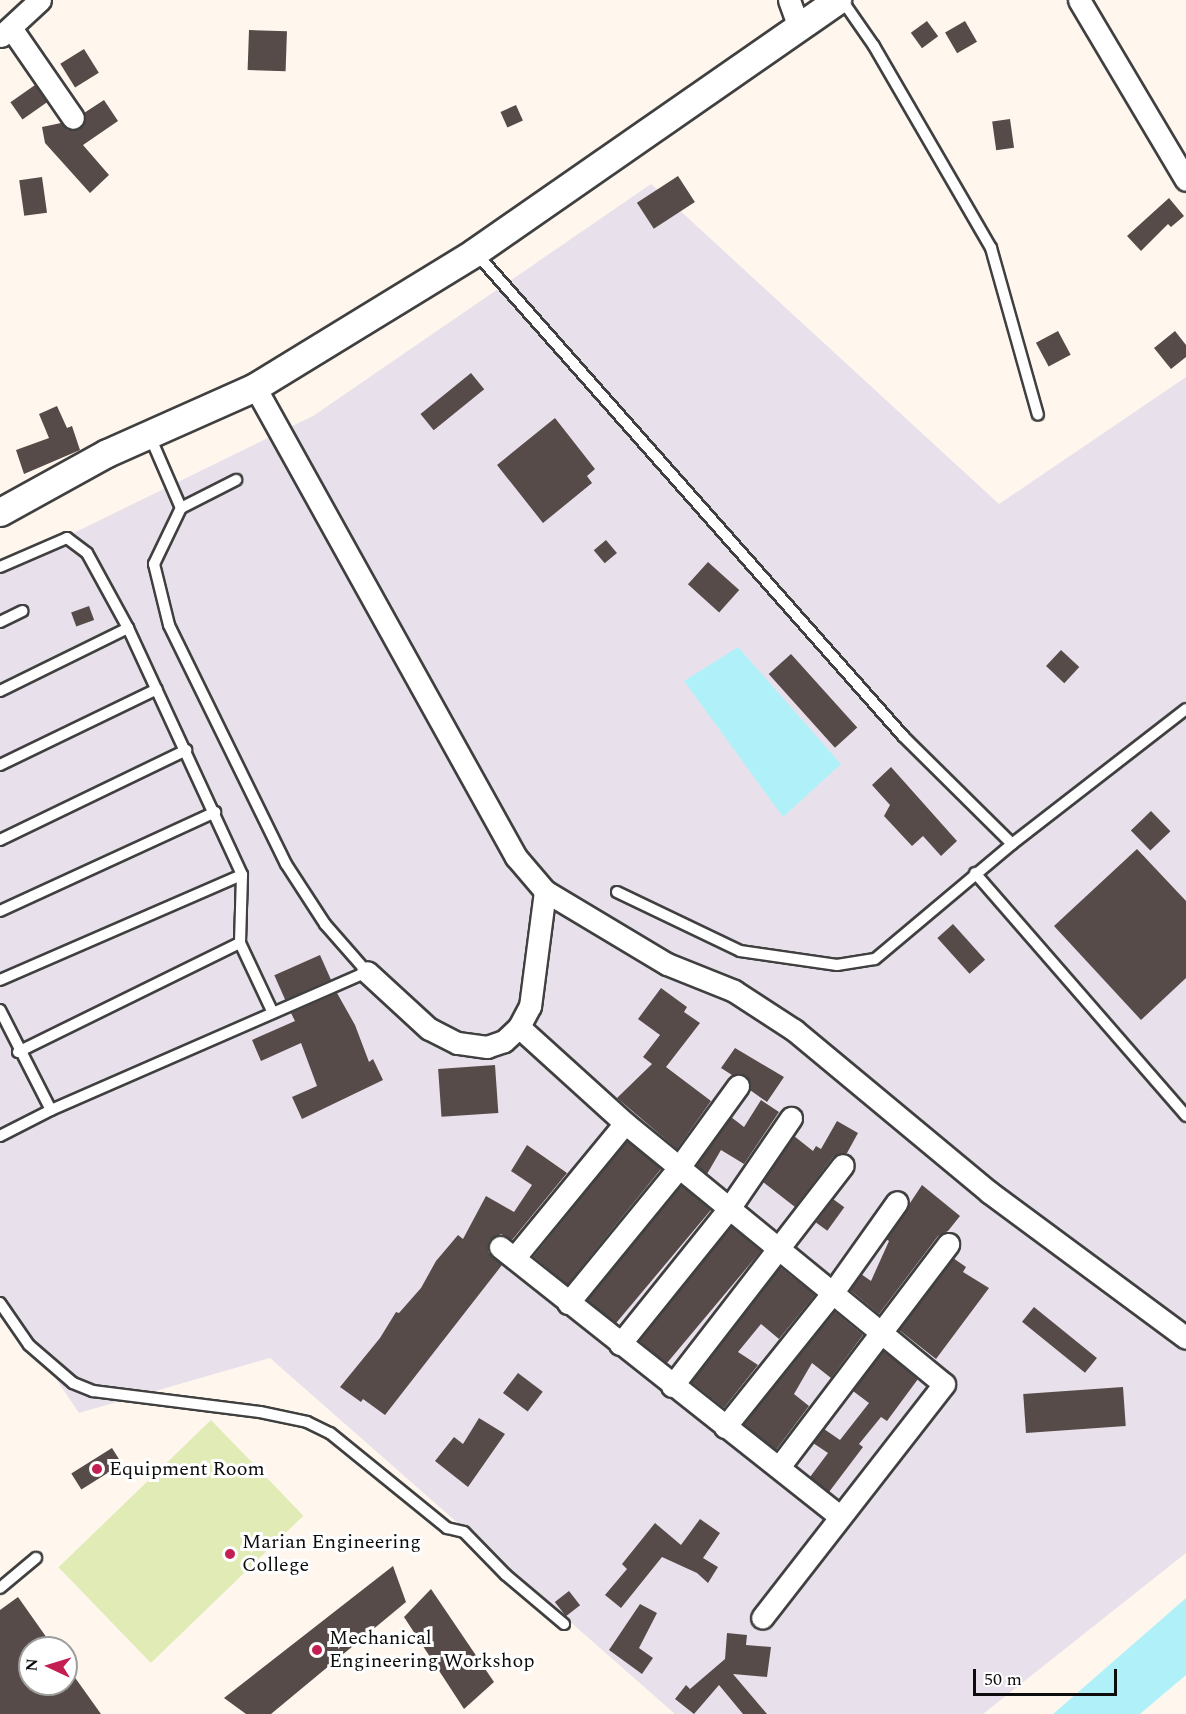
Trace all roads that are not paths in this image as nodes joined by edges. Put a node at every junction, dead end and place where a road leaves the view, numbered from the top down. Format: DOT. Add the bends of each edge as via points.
graph roads {
  1 [pos="40,0"];
  2 [pos="789,0"];
  3 [pos="839,0"];
  4 [pos="1079,0"];
  5 [pos="799,27"];
  6 [pos="5,33"];
  7 [pos="73,118"];
  8 [pos="1186,180"];
  9 [pos="475,252"];
  10 [pos="255,387"];
  11 [pos="1038,415"];
  12 [pos="149,434"];
  13 [pos="236,480"];
  14 [pos="181,508"];
  15 [pos="0,512"];
  16 [pos="0,567"];
  17 [pos="23,611"];
  18 [pos="0,621"];
  19 [pos="128,628"];
  20 [pos="157,689"];
  21 [pos="0,691"];
  22 [pos="1186,709"];
  23 [pos="186,750"];
  24 [pos="0,765"];
  25 [pos="215,812"];
  26 [pos="0,840"];
  27 [pos="1012,844"];
  28 [pos="975,873"];
  29 [pos="242,875"];
  30 [pos="545,891"];
  31 [pos="617,892"];
  32 [pos="0,911"];
  33 [pos="240,943"];
  34 [pos="367,972"];
  35 [pos="0,980"];
  36 [pos="0,1010"];
  37 [pos="273,1013"];
  38 [pos="519,1027"];
  39 [pos="18,1052"];
  40 [pos="738,1086"];
  41 [pos="51,1110"];
  42 [pos="1186,1116"];
  43 [pos="791,1118"];
  44 [pos="625,1123"];
  45 [pos="0,1136"];
  46 [pos="843,1165"];
  47 [pos="680,1166"];
  48 [pos="897,1202"];
  49 [pos="730,1207"];
  50 [pos="948,1244"];
  51 [pos="781,1249"];
  52 [pos="834,1292"];
  53 [pos="0,1302"];
  54 [pos="568,1303"];
  55 [pos="883,1332"];
  56 [pos="1186,1338"];
  57 [pos="620,1344"];
  58 [pos="672,1386"];
  59 [pos="725,1427"];
  60 [pos="779,1467"];
  61 [pos="839,1516"];
  62 [pos="36,1558"];
  63 [pos="0,1588"];
  64 [pos="762,1618"];
  65 [pos="564,1624"];
  1 -- 6 [label="street"];
  2 -- 5 [label="street"];
  3 -- 5 [label="street"];
  3 -- 11 [label="lane" via="874,46 991,248"];
  4 -- 8 [label="street"];
  5 -- 9 [label="street"];
  6 -- 7 [label="street"];
  9 -- 10 [label="street"];
  9 -- 27 [label="lane" via="903,736"];
  10 -- 12 [label="street"];
  10 -- 30 [label="street" via="516,857"];
  12 -- 14 [label="lane"];
  12 -- 15 [label="street"];
  13 -- 14 [label="lane"];
  14 -- 34 [label="lane" via="154,564 169,624 286,864 325,924"];
  16 -- 19 [label="lane" via="54,540 76,541 87,553"];
  17 -- 18 [label="lane"];
  19 -- 20 [label="lane"];
  19 -- 21 [label="lane"];
  20 -- 23 [label="lane"];
  20 -- 24 [label="lane"];
  22 -- 27 [label="lane"];
  23 -- 25 [label="lane"];
  23 -- 26 [label="lane"];
  25 -- 29 [label="lane"];
  25 -- 32 [label="lane"];
  27 -- 28 [label="lane"];
  28 -- 31 [label="lane" via="875,959 837,965 740,951"];
  28 -- 42 [label="lane"];
  29 -- 33 [label="lane"];
  29 -- 35 [label="lane"];
  30 -- 38 [label="street" via="530,1006"];
  30 -- 56 [label="street" via="667,964 734,991 794,1030 989,1192"];
  33 -- 37 [label="lane"];
  33 -- 39 [label="lane"];
  34 -- 37 [label="lane"];
  34 -- 38 [label="street" via="429,1029 457,1043 487,1047 504,1041"];
  36 -- 39 [label="lane"];
  37 -- 41 [label="lane"];
  38 -- 44 [label="street"];
  39 -- 41 [label="lane"];
  40 -- 47 [label="street"];
  41 -- 45 [label="lane"];
  43 -- 49 [label="street"];
  44 -- 47 [label="street"];
  44 -- 54 [label="street" via="507,1252"];
  46 -- 51 [label="street"];
  47 -- 49 [label="street"];
  47 -- 54 [label="street"];
  48 -- 52 [label="street"];
  49 -- 51 [label="street"];
  49 -- 57 [label="street"];
  50 -- 55 [label="street"];
  51 -- 52 [label="street"];
  51 -- 58 [label="street"];
  52 -- 55 [label="street"];
  52 -- 59 [label="street"];
  53 -- 65 [label="lane" via="29,1346 73,1383 93,1391 260,1412 307,1422 330,1433 447,1528 464,1532 506,1575"];
  54 -- 57 [label="street"];
  55 -- 60 [label="street"];
  55 -- 61 [label="street" via="944,1384"];
  57 -- 58 [label="street"];
  58 -- 59 [label="street"];
  59 -- 60 [label="street"];
  60 -- 61 [label="street"];
  61 -- 64 [label="street"];
  62 -- 63 [label="lane"];
}
